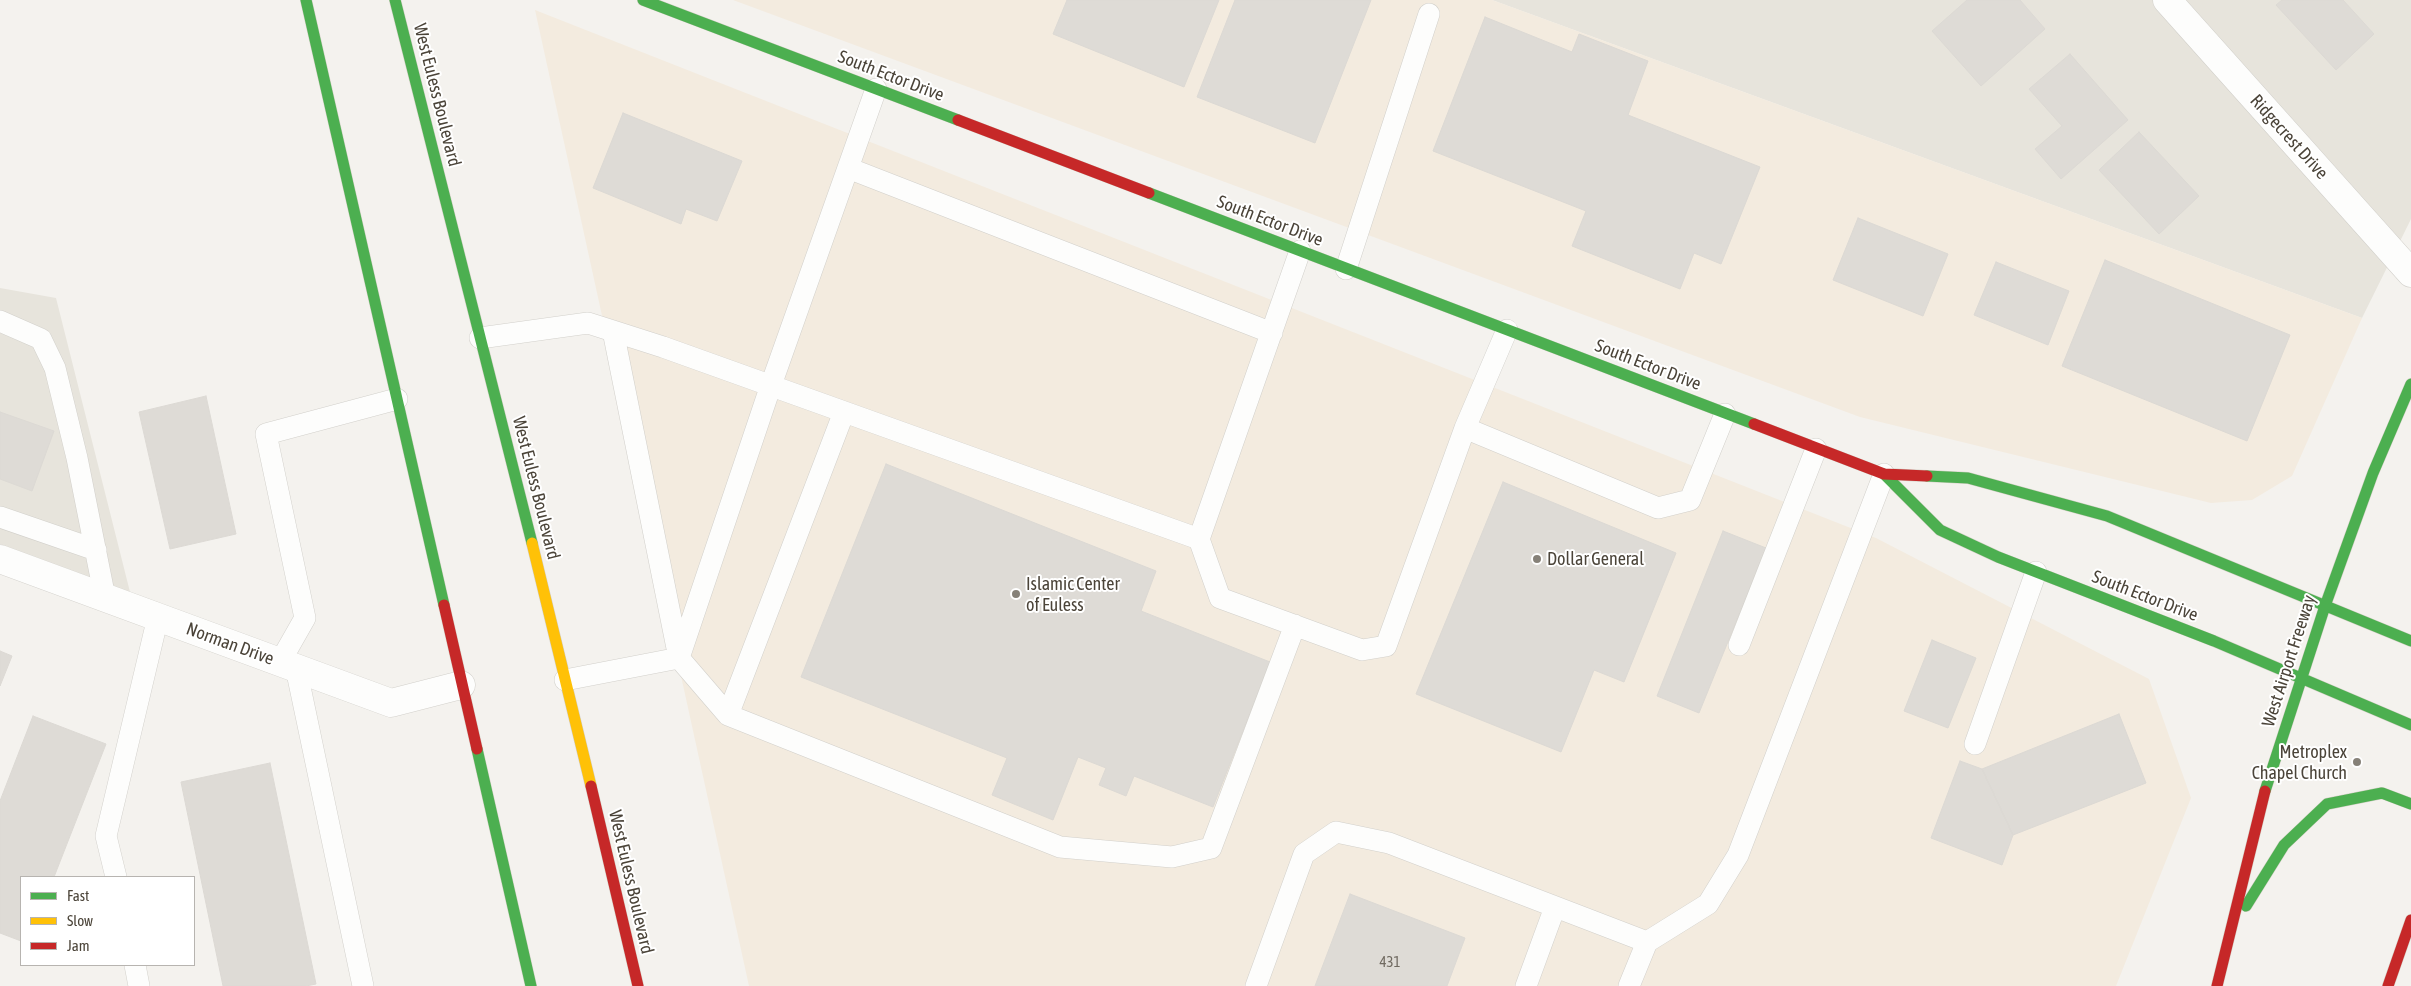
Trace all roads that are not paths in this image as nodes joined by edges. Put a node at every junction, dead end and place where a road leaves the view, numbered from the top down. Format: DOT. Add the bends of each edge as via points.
graph roads {
  1 [pos="306,0"];
  2 [pos="395,0"];
  3 [pos="643,0"];
  4 [pos="2167,0"];
  5 [pos="1429,14"];
  6 [pos="876,89"];
  7 [pos="848,168"];
  8 [pos="1300,251"];
  9 [pos="1346,269"];
  10 [pos="2411,273"];
  11 [pos="0,321"];
  12 [pos="1507,330"];
  13 [pos="613,331"];
  14 [pos="1272,333"];
  15 [pos="480,338"];
  16 [pos="2411,384"];
  17 [pos="771,385"];
  18 [pos="397,399"];
  19 [pos="844,412"];
  20 [pos="1725,414"];
  21 [pos="1466,428"];
  22 [pos="1816,449"];
  23 [pos="1884,474"];
  24 [pos="0,517"];
  25 [pos="1200,539"];
  26 [pos="96,550"];
  27 [pos="0,559"];
  28 [pos="2036,572"];
  29 [pos="105,598"];
  30 [pos="2325,606"];
  31 [pos="158,617"];
  32 [pos="1295,625"];
  33 [pos="2411,642"];
  34 [pos="1739,645"];
  35 [pos="679,658"];
  36 [pos="288,665"];
  37 [pos="2302,679"];
  38 [pos="566,680"];
  39 [pos="461,684"];
  40 [pos="728,715"];
  41 [pos="2411,725"];
  42 [pos="1975,744"];
  43 [pos="2411,804"];
  44 [pos="116,876"];
  45 [pos="1556,907"];
  46 [pos="2411,920"];
  47 [pos="2234,924"];
  48 [pos="1647,942"];
  49 [pos="135,966"];
  50 [pos="139,986"];
  51 [pos="363,986"];
  52 [pos="531,986"];
  53 [pos="638,986"];
  54 [pos="1256,986"];
  55 [pos="1526,986"];
  56 [pos="1629,986"];
  57 [pos="2217,986"];
  58 [pos="2388,986"];
  1 -- 18 [label="main road"];
  2 -- 15 [label="main road, West Euless Boulevard"];
  3 -- 6 [label="main road, South Ector Drive"];
  4 -- 10 [label="street, Ridgecrest Drive"];
  5 -- 9 [label="lane"];
  6 -- 7 [label="lane"];
  6 -- 8 [label="main road, South Ector Drive"];
  7 -- 14 [label="lane"];
  7 -- 17 [label="lane"];
  8 -- 9 [label="main road, South Ector Drive"];
  8 -- 14 [label="lane"];
  9 -- 12 [label="main road, South Ector Drive"];
  11 -- 26 [label="lane" via="40,339 54,368"];
  12 -- 20 [label="main road, South Ector Drive"];
  12 -- 21 [label="lane"];
  13 -- 15 [label="lane" via="588,322"];
  13 -- 17 [label="lane"];
  13 -- 35 [label="lane"];
  14 -- 25 [label="lane"];
  15 -- 38 [label="main road, West Euless Boulevard"];
  16 -- 30 [label="main road, West Airport Freeway" via="2373,473"];
  17 -- 19 [label="lane"];
  17 -- 35 [label="lane"];
  18 -- 36 [label="lane" via="266,434 305,618"];
  18 -- 39 [label="main road"];
  19 -- 25 [label="lane"];
  19 -- 40 [label="lane"];
  20 -- 21 [label="lane" via="1690,500 1658,508"];
  20 -- 22 [label="main road, South Ector Drive"];
  21 -- 32 [label="lane" via="1386,646 1362,650"];
  22 -- 23 [label="main road, South Ector Drive"];
  22 -- 34 [label="lane"];
  23 -- 28 [label="main road, South Ector Drive" via="1940,530"];
  23 -- 30 [label="main road, South Ector Drive" via="1968,478 2107,516"];
  23 -- 48 [label="lane" via="1738,855 1708,904"];
  24 -- 26 [label="lane"];
  25 -- 32 [label="lane" via="1220,598"];
  26 -- 29 [label="lane"];
  27 -- 29 [label="street, Norman Drive"];
  28 -- 37 [label="main road, South Ector Drive"];
  28 -- 42 [label="lane"];
  29 -- 31 [label="street, Norman Drive"];
  30 -- 33 [label="main road, South Ector Drive"];
  30 -- 37 [label="main road, West Airport Freeway"];
  31 -- 36 [label="street, Norman Drive"];
  31 -- 44 [label="lane" via="106,836"];
  32 -- 40 [label="lane" via="1211,848 1172,857 1060,847"];
  35 -- 38 [label="lane"];
  35 -- 40 [label="lane"];
  36 -- 39 [label="street, Norman Drive" via="391,703"];
  36 -- 51 [label="lane"];
  37 -- 41 [label="main road, South Ector Drive"];
  37 -- 47 [label="main road, West Airport Freeway" via="2269,776"];
  38 -- 53 [label="main road, West Euless Boulevard"];
  39 -- 52 [label="main road"];
  43 -- 47 [label="main road" via="2382,793 2327,804 2284,845"];
  45 -- 48 [label="lane"];
  45 -- 54 [label="lane" via="1389,843 1336,832 1304,854"];
  45 -- 55 [label="lane"];
  46 -- 58 [label="main road"];
  47 -- 57 [label="main road, West Airport Freeway"];
  48 -- 56 [label="lane"];
  49 -- 50 [label="lane"];
}
